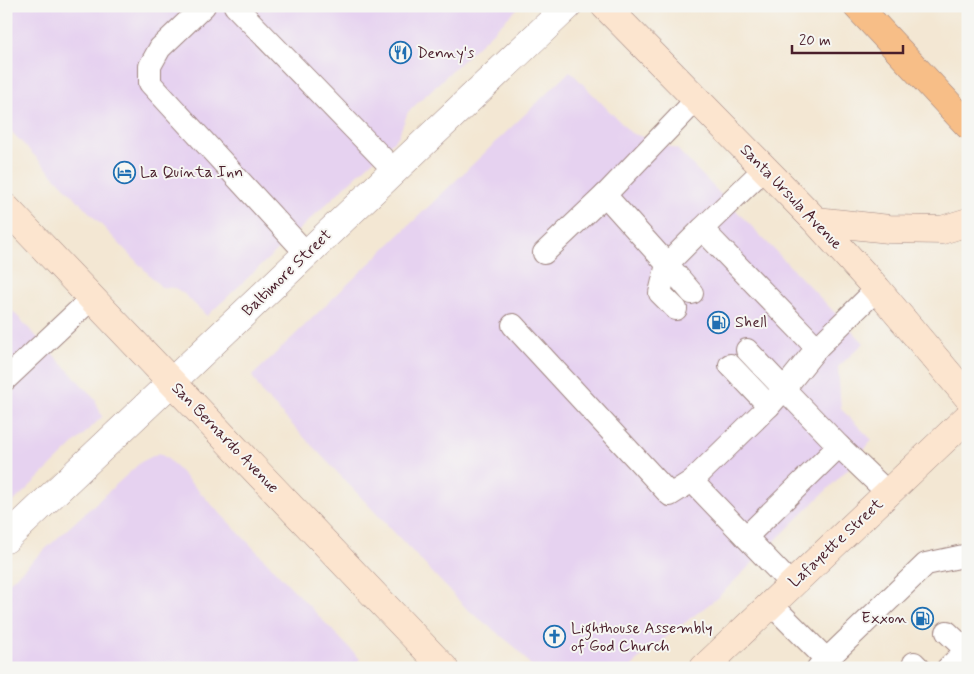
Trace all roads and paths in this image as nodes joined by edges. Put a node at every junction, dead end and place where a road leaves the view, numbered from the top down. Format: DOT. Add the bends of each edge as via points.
graph roads {
  1 [pos="204,6"];
  2 [pos="235,6"];
  3 [pos="568,6"];
  4 [pos="605,6"];
  5 [pos="857,6"];
  6 [pos="697,99"];
  7 [pos="968,125"];
  8 [pos="764,168"];
  9 [pos="395,170"];
  10 [pos="604,195"];
  11 [pos="6,208"];
  12 [pos="816,221"];
  13 [pos="968,222"];
  14 [pos="702,229"];
  15 [pos="306,254"];
  16 [pos="544,254"];
  17 [pos="666,264"];
  18 [pos="877,289"];
  19 [pos="692,293"];
  20 [pos="92,298"];
  21 [pos="676,309"];
  22 [pos="513,325"];
  23 [pos="817,348"];
  24 [pos="747,350"];
  25 [pos="730,366"];
  26 [pos="6,379"];
  27 [pos="172,382"];
  28 [pos="784,388"];
  29 [pos="968,397"];
  30 [pos="769,406"];
  31 [pos="968,416"];
  32 [pos="839,446"];
  33 [pos="692,480"];
  34 [pos="888,493"];
  35 [pos="746,536"];
  36 [pos="6,539"];
  37 [pos="968,555"];
  38 [pos="792,585"];
  39 [pos="771,604"];
  40 [pos="947,632"];
  41 [pos="967,650"];
  42 [pos="832,658"];
  43 [pos="444,668"];
  44 [pos="704,668"];
  45 [pos="948,668"];
  1 -- 15 [label="lane" via="160,48 150,66 150,82"];
  2 -- 9 [label="lane"];
  3 -- 9 [label="street, Baltimore Street"];
  4 -- 6 [label="main road, Santa Ursula Avenue"];
  5 -- 7 [label="highway"];
  6 -- 8 [label="main road, Santa Ursula Avenue"];
  6 -- 10 [label="lane"];
  8 -- 12 [label="main road, Santa Ursula Avenue"];
  8 -- 14 [label="lane"];
  9 -- 15 [label="street, Baltimore Street"];
  10 -- 16 [label="lane"];
  10 -- 17 [label="lane"];
  11 -- 20 [label="main road, San Bernardo Avenue"];
  12 -- 13 [label="main road" via="898,230 942,230"];
  12 -- 18 [label="main road, Santa Ursula Avenue"];
  14 -- 17 [label="lane"];
  14 -- 23 [label="lane"];
  15 -- 27 [label="street, Baltimore Street"];
  17 -- 19 [label="lane"];
  17 -- 21 [label="lane" via="660,294"];
  18 -- 23 [label="lane"];
  18 -- 29 [label="main road, Santa Ursula Avenue"];
  20 -- 26 [label="lane"];
  20 -- 27 [label="main road, San Bernardo Avenue"];
  22 -- 33 [label="lane" via="670,495"];
  23 -- 28 [label="lane"];
  24 -- 28 [label="lane"];
  25 -- 30 [label="lane"];
  27 -- 36 [label="street, Baltimore Street"];
  27 -- 43 [label="main road, San Bernardo Avenue"];
  28 -- 30 [label="lane"];
  28 -- 32 [label="lane"];
  30 -- 33 [label="lane"];
  31 -- 34 [label="main road, Lafayette Street"];
  32 -- 34 [label="lane"];
  32 -- 35 [label="lane"];
  33 -- 35 [label="lane"];
  34 -- 38 [label="main road, Lafayette Street"];
  35 -- 38 [label="lane"];
  37 -- 42 [label="lane" via="926,564 906,590"];
  38 -- 39 [label="main road, Lafayette Street"];
  39 -- 42 [label="lane"];
  39 -- 44 [label="main road, Lafayette Street"];
  40 -- 41 [label="lane"];
  41 -- 45 [label="lane"];
}
